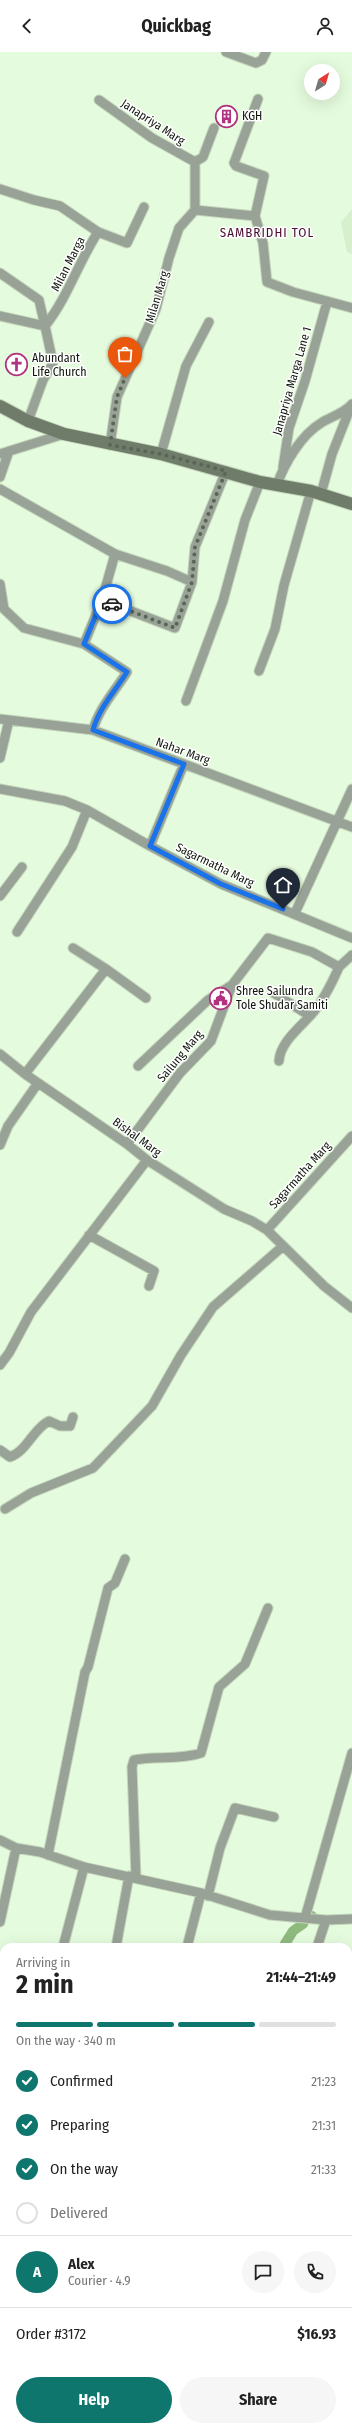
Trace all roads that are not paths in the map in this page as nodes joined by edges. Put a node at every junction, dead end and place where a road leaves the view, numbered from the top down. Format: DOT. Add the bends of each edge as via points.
graph roads {
  1 [pos="226,52"];
  2 [pos="266,52"];
  3 [pos="258,99"];
  4 [pos="99,100"];
  5 [pos="214,128"];
  6 [pos="195,162"];
  7 [pos="0,189"];
  8 [pos="144,207"];
  9 [pos="194,210"];
  10 [pos="255,216"];
  11 [pos="98,232"];
  12 [pos="0,273"];
  13 [pos="327,302"];
  14 [pos="352,308"];
  15 [pos="0,316"];
  16 [pos="209,322"];
  17 [pos="46,326"];
  18 [pos="351,405"];
  19 [pos="0,406"];
  20 [pos="28,421"];
  21 [pos="64,434"];
  22 [pos="110,445"];
  23 [pos="4,452"];
  24 [pos="161,454"];
  25 [pos="283,467"];
  26 [pos="226,471"];
  27 [pos="0,477"];
  28 [pos="260,482"];
  29 [pos="277,485"];
  30 [pos="0,489"];
  31 [pos="316,492"];
  32 [pos="352,504"];
  33 [pos="115,554"];
  34 [pos="192,582"];
  35 [pos="0,584"];
  36 [pos="102,600"];
  37 [pos="84,644"];
  38 [pos="259,671"];
  39 [pos="186,702"];
  40 [pos="4,719"];
  41 [pos="93,730"];
  42 [pos="0,758"];
  43 [pos="184,764"];
  44 [pos="0,789"];
  45 [pos="352,789"];
  46 [pos="86,810"];
  47 [pos="335,824"];
  48 [pos="352,827"];
  49 [pos="150,846"];
  50 [pos="22,867"];
  51 [pos="0,896"];
  52 [pos="295,913"];
  53 [pos="17,932"];
  54 [pos="352,938"];
  55 [pos="73,948"];
  56 [pos="352,955"];
  57 [pos="339,967"];
  58 [pos="106,969"];
  59 [pos="232,985"];
  60 [pos="272,992"];
  61 [pos="146,998"];
  62 [pos="310,1016"];
  63 [pos="0,1054"];
  64 [pos="279,1061"];
  65 [pos="138,1066"];
  66 [pos="25,1074"];
  67 [pos="38,1082"];
  68 [pos="352,1136"];
  69 [pos="127,1144"];
  70 [pos="0,1145"];
  71 [pos="147,1160"];
  72 [pos="267,1230"];
  73 [pos="89,1235"];
  74 [pos="282,1247"];
  75 [pos="149,1286"];
  76 [pos="352,1308"];
  77 [pos="0,1365"];
  78 [pos="73,1417"];
  79 [pos="0,1450"];
  80 [pos="4,1509"];
  81 [pos="125,1558"];
  82 [pos="268,1608"];
  83 [pos="352,1752"];
  84 [pos="274,1817"];
  85 [pos="0,1840"];
  86 [pos="16,1848"];
  87 [pos="48,1855"];
  88 [pos="84,1867"];
  89 [pos="132,1877"];
  90 [pos="204,1894"];
  91 [pos="305,1918"];
  92 [pos="326,1920"];
  93 [pos="352,1920"];
  94 [pos="0,1922"];
  95 [pos="64,1943"];
  96 [pos="117,1943"];
  97 [pos="188,1943"];
  98 [pos="318,1943"];
  1 -- 2 [label="street" via="256,62 262,60"];
  3 -- 10 [label="street" via="234,163 264,176"];
  4 -- 6 [label="street, Janapriya Marg" via="152,138"];
  5 -- 6 [label="street" via="203,157"];
  6 -- 9 [label="street"];
  7 -- 11 [label="street" via="60,206"];
  8 -- 11 [label="street, Milan Marga" via="127,243"];
  9 -- 10 [label="street"];
  9 -- 22 [label="street, Milan Marg" via="179,228 156,309 117,397"];
  10 -- 13 [label="street" via="263,243 267,282"];
  11 -- 17 [label="street, Milan Marga" via="83,255 60,308"];
  12 -- 17 [label="street" via="39,300"];
  13 -- 14 [label="street"];
  13 -- 25 [label="street, Janapriya Marga Lane 1" via="289,428"];
  15 -- 17 [label="street"];
  16 -- 24 [label="street" via="186,366"];
  17 -- 20 [label="street" via="53,363"];
  18 -- 25 [label="street" via="319,424"];
  18 -- 31 [label="street"];
  19 -- 20 [label="main road"];
  20 -- 21 [label="main road"];
  21 -- 22 [label="main road"];
  21 -- 23 [label="street"];
  22 -- 24 [label="main road"];
  23 -- 27 [label="street"];
  24 -- 26 [label="main road"];
  25 -- 29 [label="street"];
  26 -- 28 [label="main road"];
  26 -- 34 [label="street" via="195,547"];
  28 -- 29 [label="main road"];
  28 -- 39 [label="street" via="245,520 223,601"];
  29 -- 31 [label="main road"];
  30 -- 33 [label="street"];
  31 -- 32 [label="main road"];
  31 -- 38 [label="street" via="284,586 275,628"];
  33 -- 34 [label="street"];
  33 -- 36 [label="street"];
  34 -- 36 [label="street" via="175,628"];
  35 -- 37 [label="street" via="4,609 24,628"];
  36 -- 37 [label="street"];
  37 -- 41 [label="street" via="127,672 111,698 97,714"];
  40 -- 41 [label="street, Nahar Marg"];
  40 -- 42 [label="street"];
  41 -- 43 [label="street, Nahar Marg"];
  43 -- 47 [label="street, Nahar Marg"];
  43 -- 49 [label="street"];
  44 -- 46 [label="street, Sagarmatha Marg" via="65,800"];
  45 -- 47 [label="street"];
  46 -- 49 [label="street, Sagarmatha Marg"];
  46 -- 53 [label="street" via="72,847"];
  47 -- 48 [label="street, Nahar Marg"];
  47 -- 52 [label="street"];
  49 -- 52 [label="street, Sagarmatha Marg" via="221,884"];
  50 -- 51 [label="street"];
  52 -- 54 [label="street, Sagarmatha Marg"];
  55 -- 58 [label="street"];
  56 -- 57 [label="street"];
  57 -- 59 [label="street, Sailung Marg" via="312,952 270,938"];
  57 -- 62 [label="street"];
  58 -- 61 [label="street"];
  58 -- 66 [label="street"];
  59 -- 65 [label="street" via="208,1000"];
  59 -- 69 [label="street, Sailung Marg" via="211,1041 180,1073"];
  60 -- 62 [label="street"];
  62 -- 64 [label="street" via="301,1023 280,1054"];
  63 -- 66 [label="street, Bishal Marg"];
  66 -- 67 [label="street, Bishal Marg"];
  67 -- 69 [label="street, Bishal Marg"];
  67 -- 70 [label="street" via="8,1126"];
  68 -- 72 [label="street, Sagarmatha Marg"];
  69 -- 71 [label="street, Bishal Marg"];
  71 -- 72 [label="street, Bishal Marg" via="224,1209"];
  71 -- 73 [label="street"];
  72 -- 74 [label="street, Bishal Marg"];
  73 -- 75 [label="street" via="154,1271"];
  73 -- 77 [label="street" via="31,1312 9,1354"];
  74 -- 76 [label="street, Bishal Marg"];
  74 -- 80 [label="street" via="213,1307 180,1355 152,1406 93,1468 31,1493"];
  78 -- 79 [label="street" via="70,1426 60,1426 49,1421 42,1424 18,1454 10,1457"];
  81 -- 87 [label="street" via="115,1583 108,1588 88,1667 84,1672"];
  82 -- 89 [label="street" via="245,1664 219,1687 201,1753 134,1760"];
  83 -- 91 [label="street"];
  84 -- 90 [label="street" via="235,1808"];
  85 -- 86 [label="street"];
  86 -- 87 [label="street"];
  86 -- 94 [label="street"];
  87 -- 88 [label="street"];
  88 -- 89 [label="street"];
  88 -- 95 [label="street"];
  89 -- 90 [label="street"];
  89 -- 96 [label="street"];
  90 -- 91 [label="street" via="270,1915"];
  90 -- 97 [label="street"];
  91 -- 92 [label="street"];
  92 -- 93 [label="street"];
  92 -- 98 [label="street"];
}
